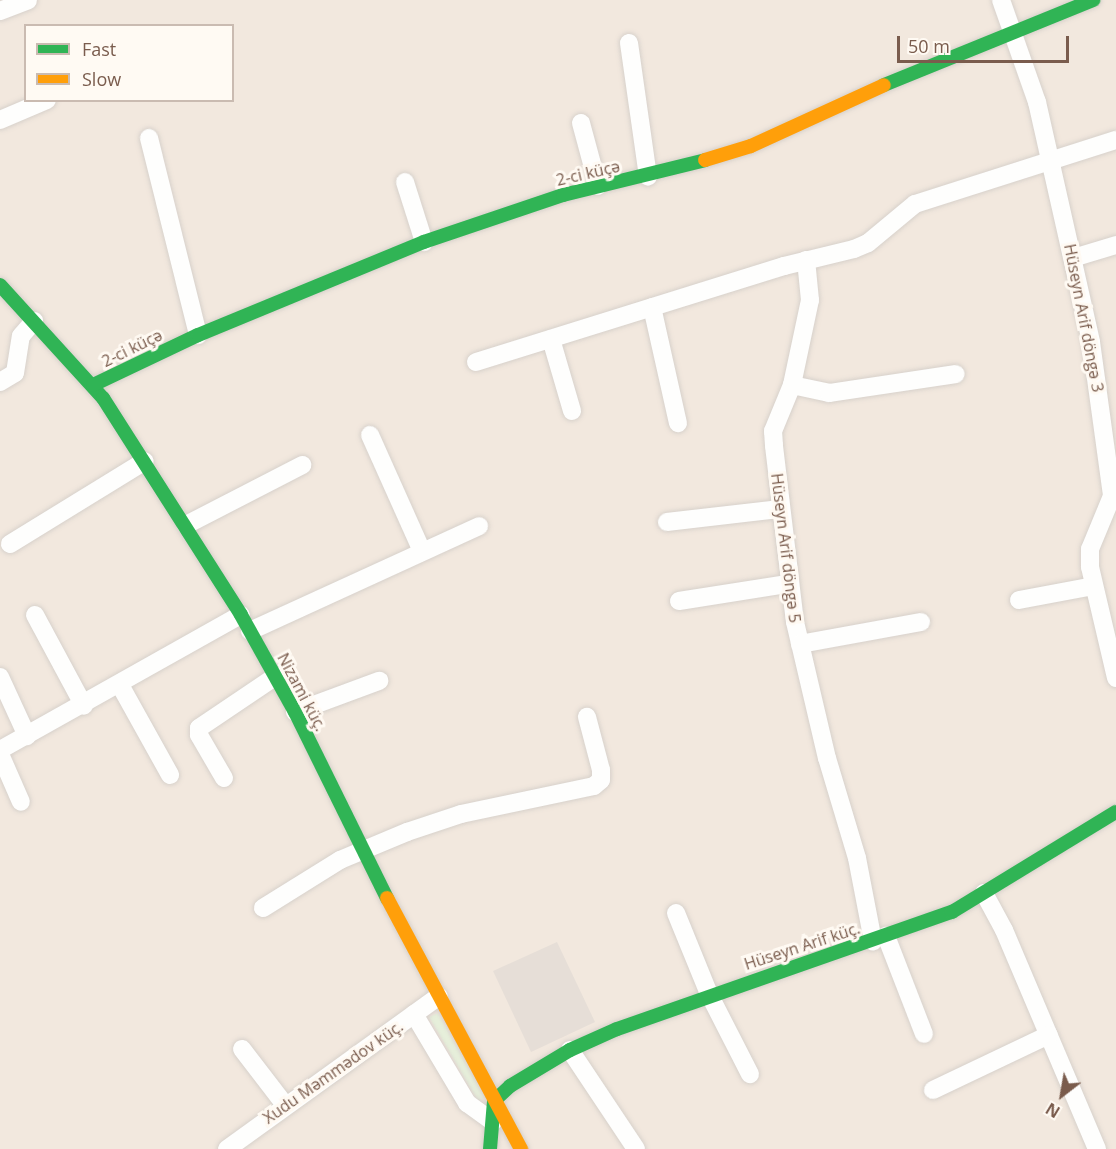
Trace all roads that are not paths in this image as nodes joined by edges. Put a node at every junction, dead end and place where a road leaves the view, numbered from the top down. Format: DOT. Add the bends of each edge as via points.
graph roads {
  1 [pos="28,0"];
  2 [pos="1001,0"];
  3 [pos="1093,0"];
  4 [pos="0,11"];
  5 [pos="1012,30"];
  6 [pos="629,43"];
  7 [pos="42,102"];
  8 [pos="0,120"];
  9 [pos="581,123"];
  10 [pos="149,138"];
  11 [pos="1116,140"];
  12 [pos="1051,162"];
  13 [pos="648,177"];
  14 [pos="405,182"];
  15 [pos="598,186"];
  16 [pos="424,243"];
  17 [pos="1116,245"];
  18 [pos="1073,258"];
  19 [pos="806,260"];
  20 [pos="0,285"];
  21 [pos="652,307"];
  22 [pos="34,321"];
  23 [pos="198,335"];
  24 [pos="551,339"];
  25 [pos="476,362"];
  26 [pos="956,374"];
  27 [pos="0,382"];
  28 [pos="93,385"];
  29 [pos="792,385"];
  30 [pos="572,411"];
  31 [pos="678,423"];
  32 [pos="370,435"];
  33 [pos="1112,440"];
  34 [pos="144,461"];
  35 [pos="302,465"];
  36 [pos="780,509"];
  37 [pos="1112,510"];
  38 [pos="668,522"];
  39 [pos="186,525"];
  40 [pos="479,526"];
  41 [pos="10,544"];
  42 [pos="422,551"];
  43 [pos="788,584"];
  44 [pos="1094,586"];
  45 [pos="1019,600"];
  46 [pos="679,601"];
  47 [pos="35,615"];
  48 [pos="241,615"];
  49 [pos="921,622"];
  50 [pos="250,631"];
  51 [pos="800,644"];
  52 [pos="276,676"];
  53 [pos="0,677"];
  54 [pos="1116,678"];
  55 [pos="379,681"];
  56 [pos="120,685"];
  57 [pos="84,706"];
  58 [pos="295,712"];
  59 [pos="587,717"];
  60 [pos="27,736"];
  61 [pos="0,752"];
  62 [pos="170,775"];
  63 [pos="224,778"];
  64 [pos="21,802"];
  65 [pos="1116,812"];
  66 [pos="361,849"];
  67 [pos="984,893"];
  68 [pos="263,908"];
  69 [pos="676,913"];
  70 [pos="879,939"];
  71 [pos="709,994"];
  72 [pos="439,996"];
  73 [pos="414,1014"];
  74 [pos="924,1034"];
  75 [pos="1049,1035"];
  76 [pos="242,1049"];
  77 [pos="570,1050"];
  78 [pos="750,1074"];
  79 [pos="933,1090"];
  80 [pos="494,1101"];
  81 [pos="285,1105"];
  82 [pos="493,1122"];
  83 [pos="227,1149"];
  84 [pos="490,1149"];
  85 [pos="521,1149"];
  86 [pos="636,1149"];
  87 [pos="1097,1149"];
  1 -- 4 [label="street"];
  2 -- 5 [label="street, Hüseyn Arif döngə 3"];
  3 -- 5 [label="street, 2-ci küçə"];
  5 -- 12 [label="street, Hüseyn Arif döngə 3" via="1037,102"];
  5 -- 13 [label="street, 2-ci küçə" via="846,100 762,141"];
  6 -- 13 [label="street"];
  7 -- 8 [label="street"];
  9 -- 15 [label="street"];
  10 -- 23 [label="street"];
  11 -- 12 [label="street"];
  12 -- 18 [label="street, Hüseyn Arif döngə 3"];
  12 -- 19 [label="street" via="915,204 868,243"];
  13 -- 15 [label="street, 2-ci küçə"];
  14 -- 16 [label="street"];
  15 -- 16 [label="street, 2-ci küçə"];
  16 -- 23 [label="street, 2-ci küçə"];
  17 -- 18 [label="street"];
  18 -- 33 [label="street, Hüseyn Arif döngə 3"];
  19 -- 21 [label="street"];
  19 -- 29 [label="street, Hüseyn Arif döngə 5" via="810,300"];
  20 -- 22 [label="street, Nizami küç."];
  21 -- 24 [label="street"];
  21 -- 31 [label="street"];
  22 -- 27 [label="street" via="21,336 15,374"];
  22 -- 28 [label="street, Nizami küç."];
  23 -- 28 [label="street, 2-ci küçə"];
  24 -- 25 [label="street"];
  24 -- 30 [label="street"];
  26 -- 29 [label="street" via="829,393"];
  28 -- 34 [label="street, Nizami küç."];
  29 -- 36 [label="street, Hüseyn Arif döngə 5" via="773,431"];
  32 -- 42 [label="street"];
  33 -- 37 [label="street, Hüseyn Arif döngə 3"];
  34 -- 39 [label="street, Nizami küç."];
  34 -- 41 [label="street"];
  35 -- 39 [label="street"];
  36 -- 38 [label="street"];
  36 -- 43 [label="street, Hüseyn Arif döngə 5"];
  37 -- 44 [label="street, Hüseyn Arif döngə 3" via="1090,549"];
  39 -- 48 [label="street, Nizami küç."];
  40 -- 42 [label="street"];
  42 -- 50 [label="street"];
  43 -- 46 [label="street"];
  43 -- 51 [label="street, Hüseyn Arif döngə 5"];
  44 -- 45 [label="street"];
  44 -- 54 [label="street, Hüseyn Arif döngə 3"];
  47 -- 57 [label="street"];
  48 -- 50 [label="street, Nizami küç."];
  48 -- 56 [label="street"];
  49 -- 51 [label="street"];
  50 -- 52 [label="street, Nizami küç."];
  51 -- 70 [label="street, Hüseyn Arif döngə 5" via="827,758"];
  52 -- 58 [label="street, Nizami küç."];
  52 -- 63 [label="street" via="199,728 198,735"];
  53 -- 60 [label="street"];
  55 -- 58 [label="street"];
  56 -- 57 [label="street"];
  56 -- 62 [label="street"];
  57 -- 60 [label="street"];
  58 -- 66 [label="street, Nizami küç."];
  59 -- 66 [label="street" via="601,770 601,780 594,786 461,814"];
  60 -- 61 [label="street"];
  61 -- 64 [label="street"];
  65 -- 67 [label="street, Hüseyn Arif küç." via="1030,861"];
  66 -- 68 [label="street"];
  66 -- 72 [label="street, Nizami küç."];
  67 -- 70 [label="street, Hüseyn Arif küç." via="952,912"];
  67 -- 75 [label="street"];
  69 -- 71 [label="street"];
  70 -- 71 [label="street, Hüseyn Arif küç."];
  70 -- 74 [label="street, Hüseyn Arif döngə 5"];
  71 -- 77 [label="street, Hüseyn Arif küç."];
  71 -- 78 [label="street"];
  72 -- 73 [label="street, Xudu Məmmədov küç."];
  72 -- 80 [label="street, Nizami küç."];
  73 -- 81 [label="street, Xudu Məmmədov küç."];
  73 -- 82 [label="street" via="466,1103"];
  75 -- 79 [label="street"];
  75 -- 87 [label="street"];
  76 -- 81 [label="street"];
  77 -- 80 [label="street, Hüseyn Arif küç." via="510,1086"];
  77 -- 86 [label="street"];
  80 -- 82 [label="street"];
  80 -- 85 [label="street, Nizami küç."];
  81 -- 83 [label="street, Xudu Məmmədov küç."];
  82 -- 84 [label="street"];
}
